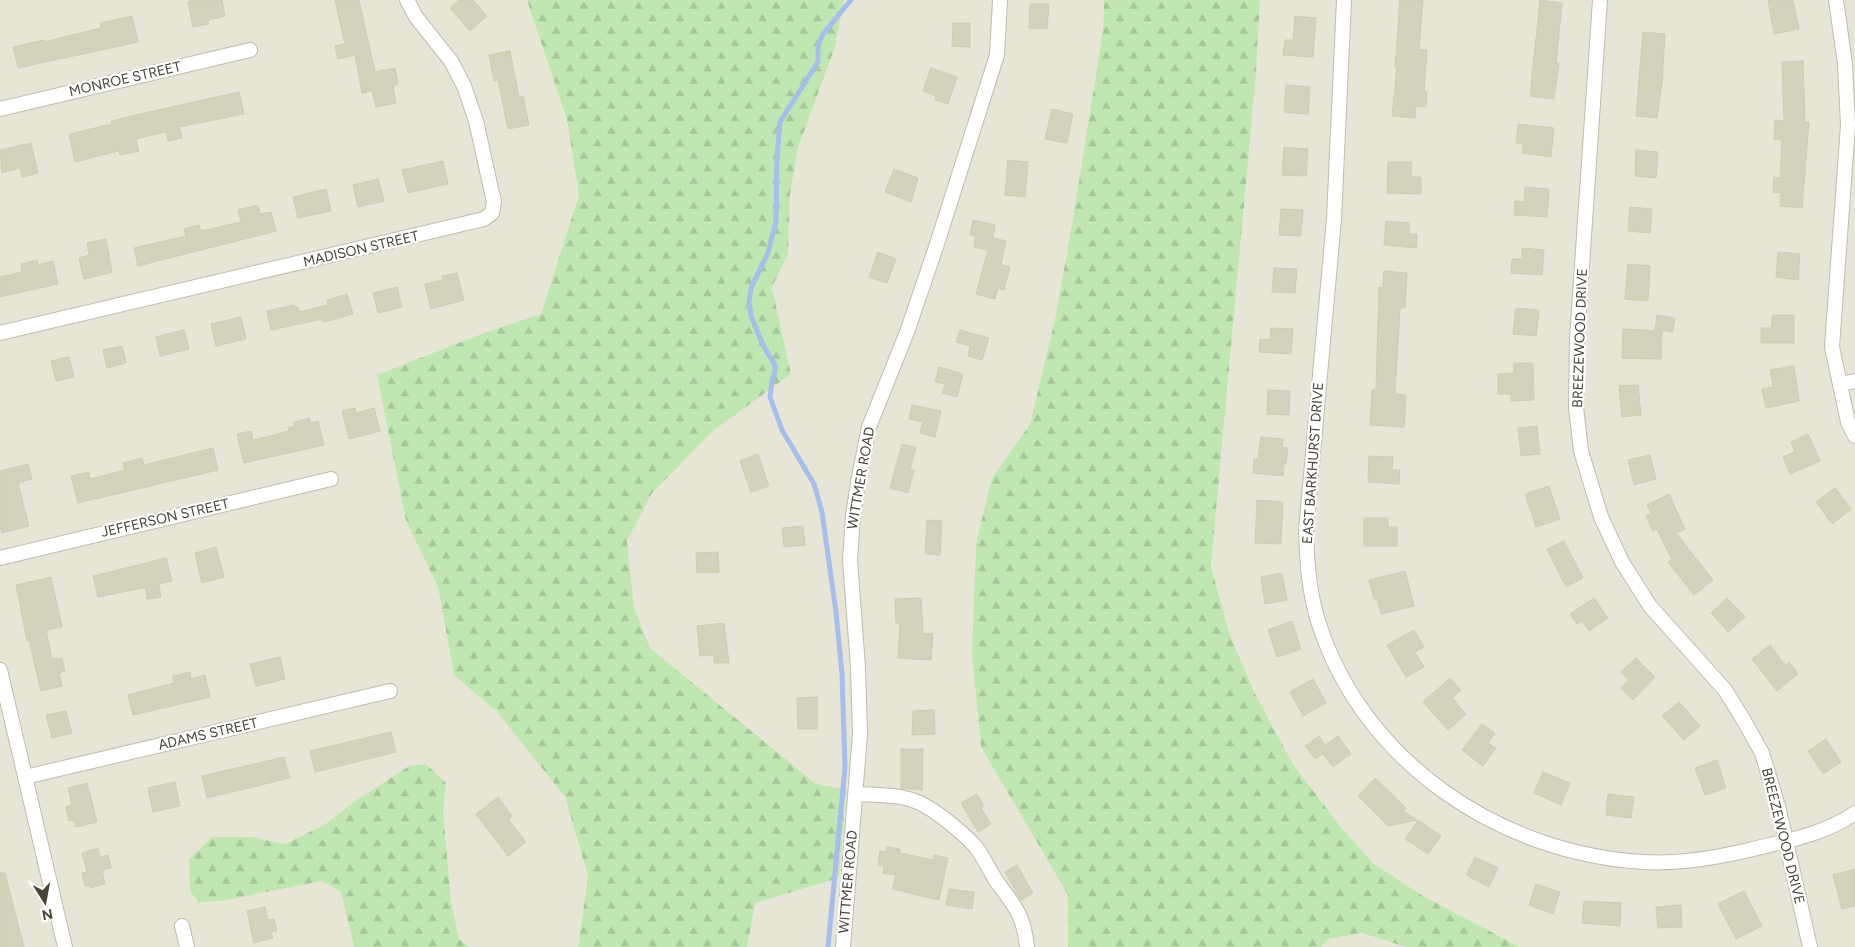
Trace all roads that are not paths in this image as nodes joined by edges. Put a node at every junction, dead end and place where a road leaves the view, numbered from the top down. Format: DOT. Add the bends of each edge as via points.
graph roads {
  1 [pos="408,0"];
  2 [pos="1000,0"];
  3 [pos="1344,0"];
  4 [pos="1600,0"];
  5 [pos="1836,0"];
  6 [pos="250,50"];
  7 [pos="0,109"];
  8 [pos="0,333"];
  9 [pos="1855,381"];
  10 [pos="1840,384"];
  11 [pos="1855,436"];
  12 [pos="331,479"];
  13 [pos="0,558"];
  14 [pos="0,670"];
  15 [pos="390,690"];
  16 [pos="25,777"];
  17 [pos="856,794"];
  18 [pos="1855,813"];
  19 [pos="1786,841"];
  20 [pos="182,926"];
  21 [pos="65,947"];
  22 [pos="187,947"];
  23 [pos="843,947"];
  24 [pos="1026,947"];
  25 [pos="1810,947"];
  1 -- 8 [label="street, MADISON STREET" via="416,17 451,61 470,100 494,202 492,213 484,219"];
  2 -- 17 [label="street, WITTMER ROAD" via="997,55 933,256 907,332 871,420 863,451 850,560 860,698"];
  3 -- 19 [label="street, EAST BARKHURST DRIVE" via="1334,219 1306,531 1312,596 1334,664 1358,703 1389,743 1449,796 1501,827 1582,854 1645,862 1727,855"];
  4 -- 19 [label="street, BREEZEWOOD DRIVE" via="1577,348 1576,408 1581,451 1601,517 1622,562 1650,606 1724,690 1762,753"];
  5 -- 10 [label="street" via="1848,101 1832,347"];
  6 -- 7 [label="street, MONROE STREET"];
  9 -- 10 [label="street"];
  10 -- 11 [label="street" via="1848,422"];
  12 -- 13 [label="street, JEFFERSON STREET"];
  14 -- 16 [label="street"];
  15 -- 16 [label="street, ADAMS STREET"];
  16 -- 21 [label="street"];
  17 -- 23 [label="street, WITTMER ROAD"];
  17 -- 24 [label="street" via="898,797 919,803 940,816 974,846 1021,916"];
  18 -- 19 [label="street, EAST BARKHURST DRIVE" via="1824,830"];
  19 -- 25 [label="street, BREEZEWOOD DRIVE"];
  20 -- 22 [label="street"];
}
